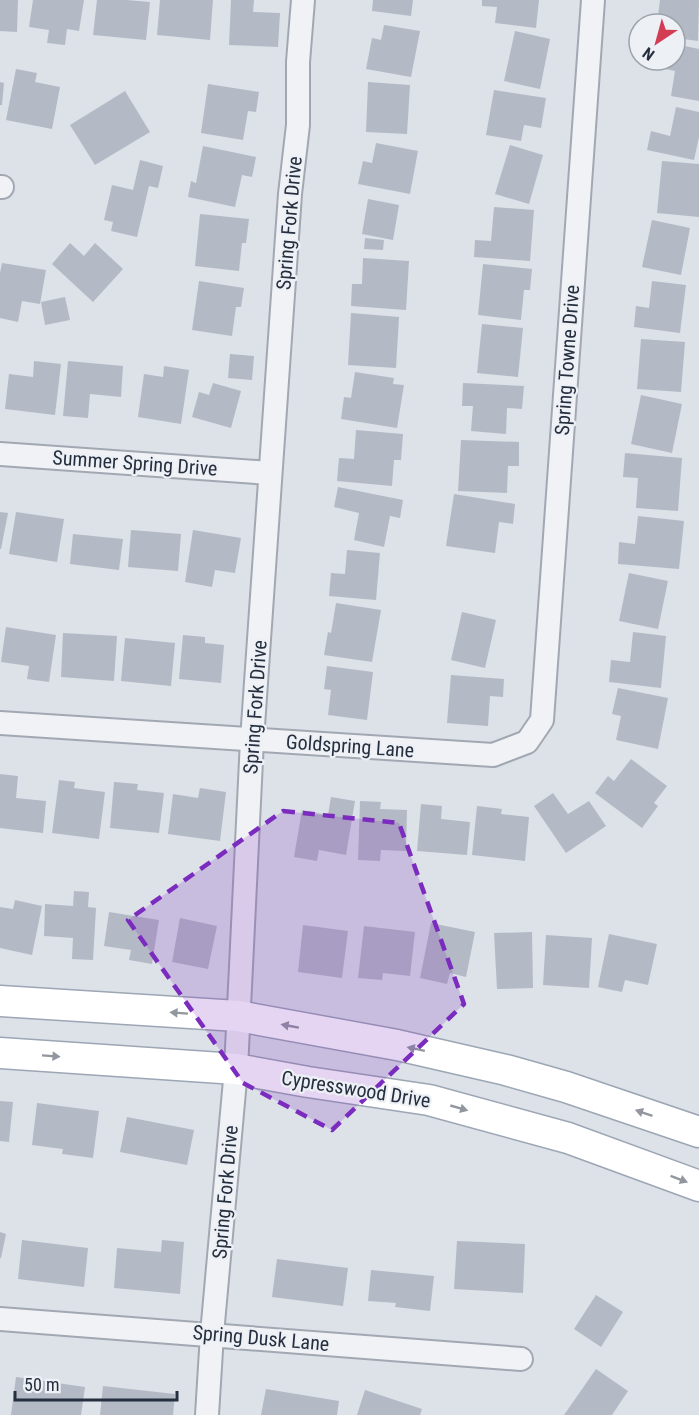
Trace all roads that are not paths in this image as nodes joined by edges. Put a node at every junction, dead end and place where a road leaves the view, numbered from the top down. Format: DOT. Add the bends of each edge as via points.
graph roads {
  1 [pos="303,0"];
  2 [pos="593,0"];
  3 [pos="0,454"];
  4 [pos="270,473"];
  5 [pos="542,720"];
  6 [pos="0,723"];
  7 [pos="252,740"];
  8 [pos="0,1001"];
  9 [pos="238,1016"];
  10 [pos="0,1053"];
  11 [pos="236,1069"];
  12 [pos="699,1132"];
  13 [pos="699,1186"];
  14 [pos="0,1319"];
  15 [pos="212,1334"];
  16 [pos="521,1359"];
  17 [pos="207,1415"];
  1 -- 4 [label="street, Spring Fork Drive" via="298,124"];
  2 -- 5 [label="street, Spring Towne Drive"];
  3 -- 4 [label="street, Summer Spring Drive"];
  4 -- 7 [label="street, Spring Fork Drive"];
  5 -- 7 [label="street, Goldspring Lane" via="527,742 493,755"];
  6 -- 7 [label="street, Goldspring Lane"];
  7 -- 9 [label="street, Spring Fork Drive"];
  9 -- 8 [label="main road, one-way"];
  9 -- 11 [label="street, Spring Fork Drive"];
  12 -- 9 [label="main road, one-way" via="506,1070"];
  10 -- 11 [label="main road, Cypresswood Drive, one-way"];
  11 -- 13 [label="main road, Cypresswood Drive, one-way" via="429,1100 568,1138"];
  11 -- 15 [label="street, Spring Fork Drive"];
  14 -- 15 [label="street, Spring Dusk Lane"];
  15 -- 16 [label="street, Spring Dusk Lane"];
  15 -- 17 [label="street, Spring Fork Drive"];
}
